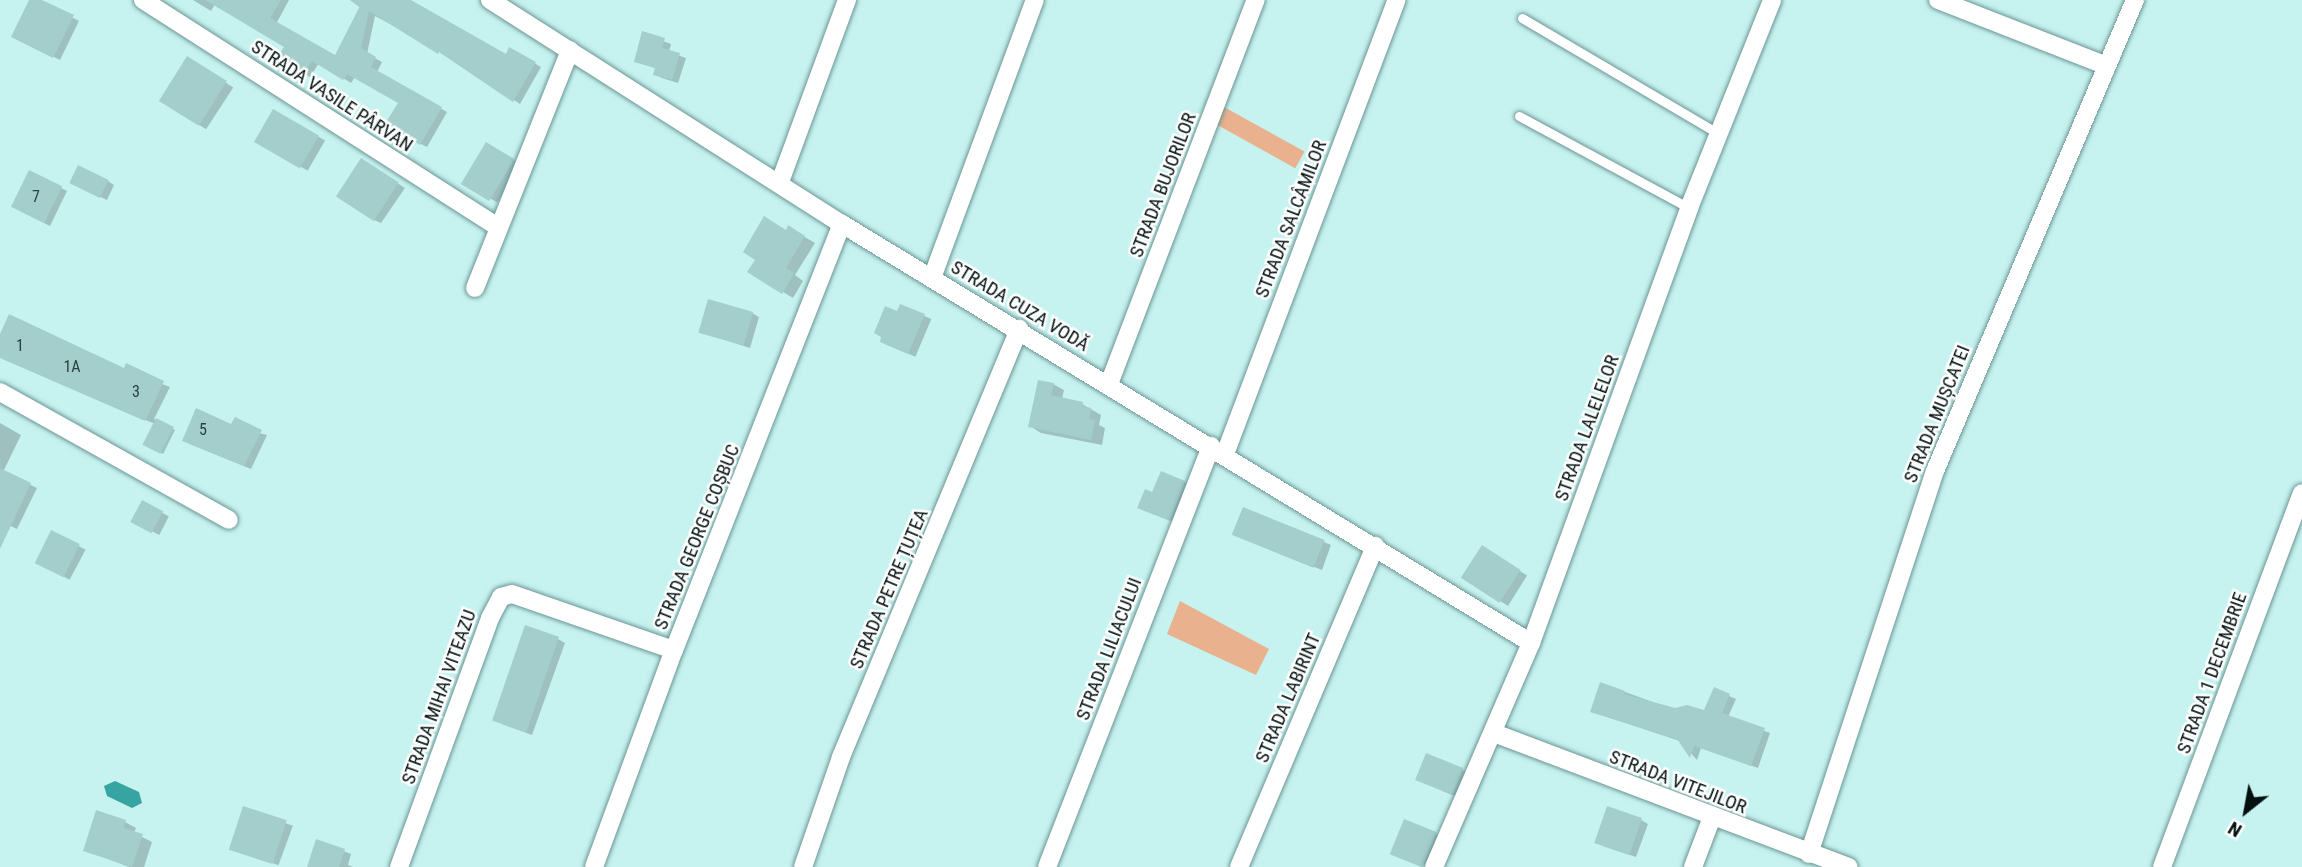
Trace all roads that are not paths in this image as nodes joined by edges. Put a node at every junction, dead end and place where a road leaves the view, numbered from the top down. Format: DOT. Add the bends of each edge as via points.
graph roads {
  1 [pos="143,0"];
  2 [pos="491,0"];
  3 [pos="846,0"];
  4 [pos="1035,0"];
  5 [pos="1256,0"];
  6 [pos="1397,0"];
  7 [pos="1772,0"];
  8 [pos="1938,0"];
  9 [pos="2135,0"];
  10 [pos="1522,18"];
  11 [pos="570,50"];
  12 [pos="2105,65"];
  13 [pos="1519,116"];
  14 [pos="1719,134"];
  15 [pos="780,182"];
  16 [pos="1689,208"];
  17 [pos="842,224"];
  18 [pos="498,227"];
  19 [pos="932,278"];
  20 [pos="475,288"];
  21 [pos="1019,330"];
  22 [pos="1109,384"];
  23 [pos="0,392"];
  24 [pos="1218,450"];
  25 [pos="2302,493"];
  26 [pos="229,520"];
  27 [pos="2296,527"];
  28 [pos="1375,546"];
  29 [pos="1531,643"];
  30 [pos="674,650"];
  31 [pos="1494,733"];
  32 [pos="1712,817"];
  33 [pos="1809,854"];
  34 [pos="399,867"];
  35 [pos="594,867"];
  36 [pos="803,867"];
  37 [pos="1046,867"];
  38 [pos="1239,867"];
  39 [pos="1434,867"];
  40 [pos="1693,867"];
  41 [pos="1849,867"];
  42 [pos="2162,867"];
  1 -- 18 [label="street, STRADA VASILE PÂRVAN"];
  2 -- 11 [label="street, STRADA CUZA VODĂ"];
  3 -- 15 [label="street"];
  4 -- 19 [label="street"];
  5 -- 22 [label="street, STRADA BUJORILOR"];
  6 -- 24 [label="street, STRADA SALCÂMILOR"];
  7 -- 14 [label="street, STRADA LALELELOR"];
  8 -- 12 [label="street"];
  9 -- 12 [label="street, STRADA MUȘCATEI"];
  10 -- 14 [label="lane"];
  11 -- 15 [label="street, STRADA CUZA VODĂ"];
  11 -- 18 [label="street"];
  12 -- 33 [label="street, STRADA MUȘCATEI" via="1935,471"];
  13 -- 16 [label="lane"];
  14 -- 16 [label="street, STRADA LALELELOR"];
  15 -- 17 [label="street, STRADA CUZA VODĂ"];
  16 -- 29 [label="street, STRADA LALELELOR"];
  17 -- 19 [label="street, STRADA CUZA VODĂ"];
  17 -- 30 [label="street, STRADA GEORGE COȘBUC"];
  18 -- 20 [label="street"];
  19 -- 21 [label="street, STRADA CUZA VODĂ"];
  21 -- 22 [label="street, STRADA CUZA VODĂ"];
  21 -- 36 [label="street, STRADA PETRE ȚUȚEA" via="841,758"];
  22 -- 24 [label="street, STRADA CUZA VODĂ"];
  23 -- 26 [label="street"];
  24 -- 28 [label="street, STRADA CUZA VODĂ"];
  24 -- 37 [label="street, STRADA LILIACULUI"];
  25 -- 27 [label="street, STRADA 1 DECEMBRIE"];
  27 -- 42 [label="street, STRADA 1 DECEMBRIE"];
  28 -- 29 [label="street, STRADA CUZA VODĂ"];
  28 -- 38 [label="street, STRADA LABIRINT"];
  29 -- 31 [label="street, STRADA LALELELOR"];
  30 -- 34 [label="street, STRADA MIHAI VITEAZU" via="512,594 501,597"];
  30 -- 35 [label="street, STRADA GEORGE COȘBUC"];
  31 -- 32 [label="street, STRADA VITEJILOR"];
  31 -- 39 [label="street, STRADA LALELELOR"];
  32 -- 33 [label="street, STRADA VITEJILOR"];
  32 -- 40 [label="street"];
  33 -- 41 [label="street, STRADA VITEJILOR"];
}
